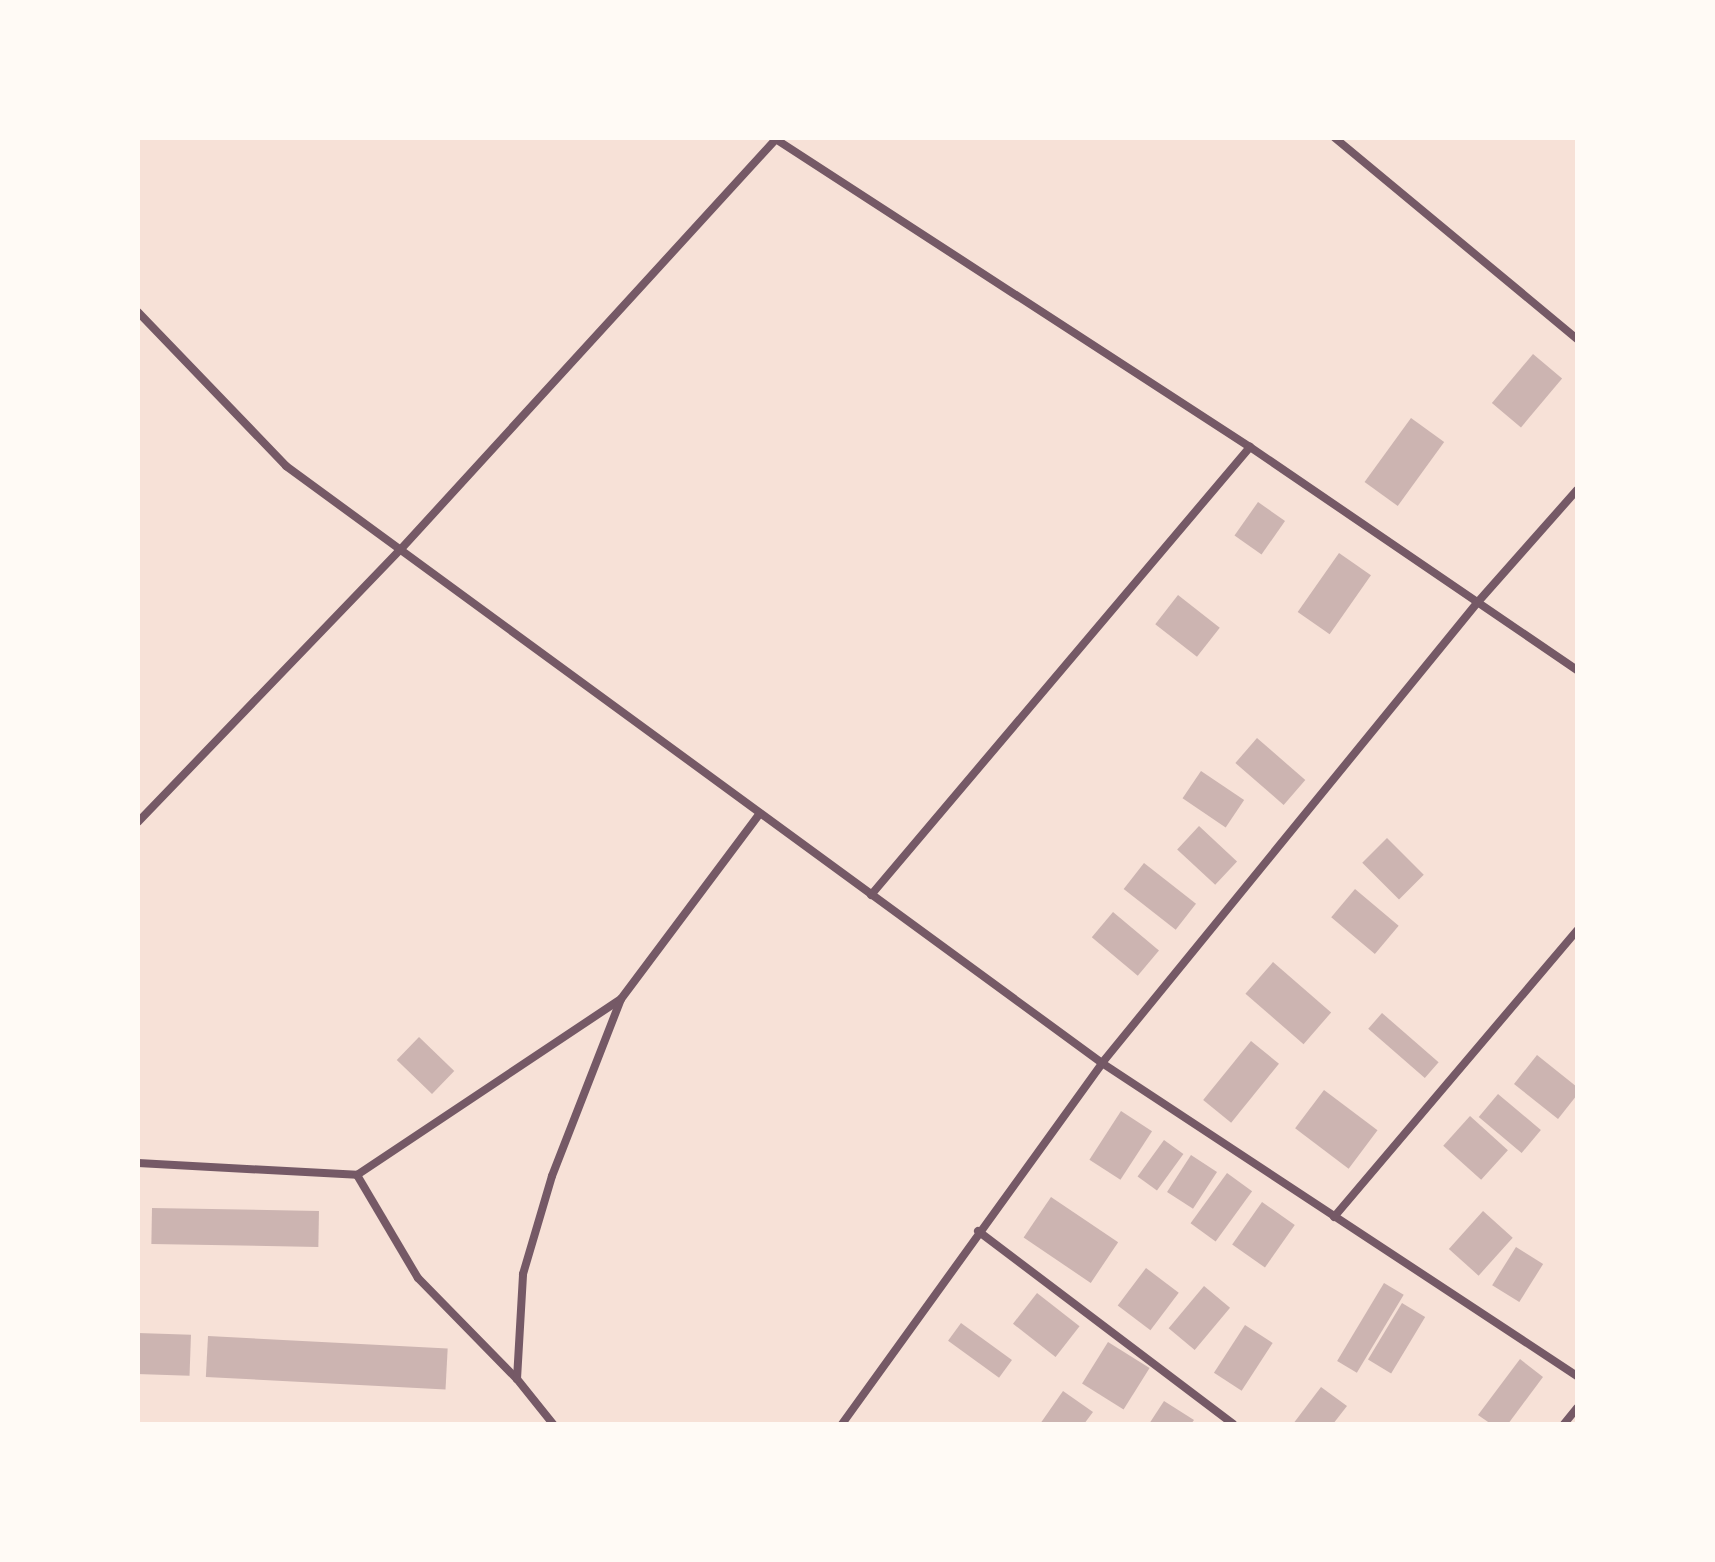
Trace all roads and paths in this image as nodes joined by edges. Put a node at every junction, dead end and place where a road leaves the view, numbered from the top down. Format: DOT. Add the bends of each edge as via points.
graph roads {
  1 [pos="1335,138"];
  2 [pos="775,139"];
  3 [pos="138,312"];
  4 [pos="1577,339"];
  5 [pos="1250,447"];
  6 [pos="1577,490"];
  7 [pos="401,549"];
  8 [pos="1477,603"];
  9 [pos="1577,670"];
  10 [pos="760,813"];
  11 [pos="138,822"];
  12 [pos="871,895"];
  13 [pos="1577,930"];
  14 [pos="621,999"];
  15 [pos="1102,1063"];
  16 [pos="138,1163"];
  17 [pos="357,1175"];
  18 [pos="1334,1217"];
  19 [pos="978,1231"];
  20 [pos="1577,1376"];
  21 [pos="517,1379"];
  22 [pos="1577,1408"];
  23 [pos="553,1424"];
  24 [pos="842,1424"];
  25 [pos="1233,1424"];
  26 [pos="1564,1424"];
  1 -- 4 [label="street"];
  2 -- 5 [label="street"];
  2 -- 7 [label="street"];
  3 -- 7 [label="street" via="286,466"];
  5 -- 8 [label="street"];
  5 -- 12 [label="street"];
  6 -- 8 [label="street"];
  7 -- 10 [label="street"];
  7 -- 11 [label="street"];
  8 -- 9 [label="street"];
  8 -- 15 [label="street"];
  10 -- 12 [label="street"];
  10 -- 14 [label="street"];
  12 -- 15 [label="street"];
  13 -- 18 [label="street"];
  14 -- 17 [label="street"];
  14 -- 21 [label="street" via="552,1176 523,1274"];
  15 -- 18 [label="street"];
  15 -- 19 [label="street"];
  16 -- 17 [label="street"];
  17 -- 21 [label="street" via="418,1278"];
  18 -- 20 [label="street"];
  19 -- 24 [label="street"];
  19 -- 25 [label="street"];
  21 -- 23 [label="street"];
  22 -- 26 [label="street"];
}
